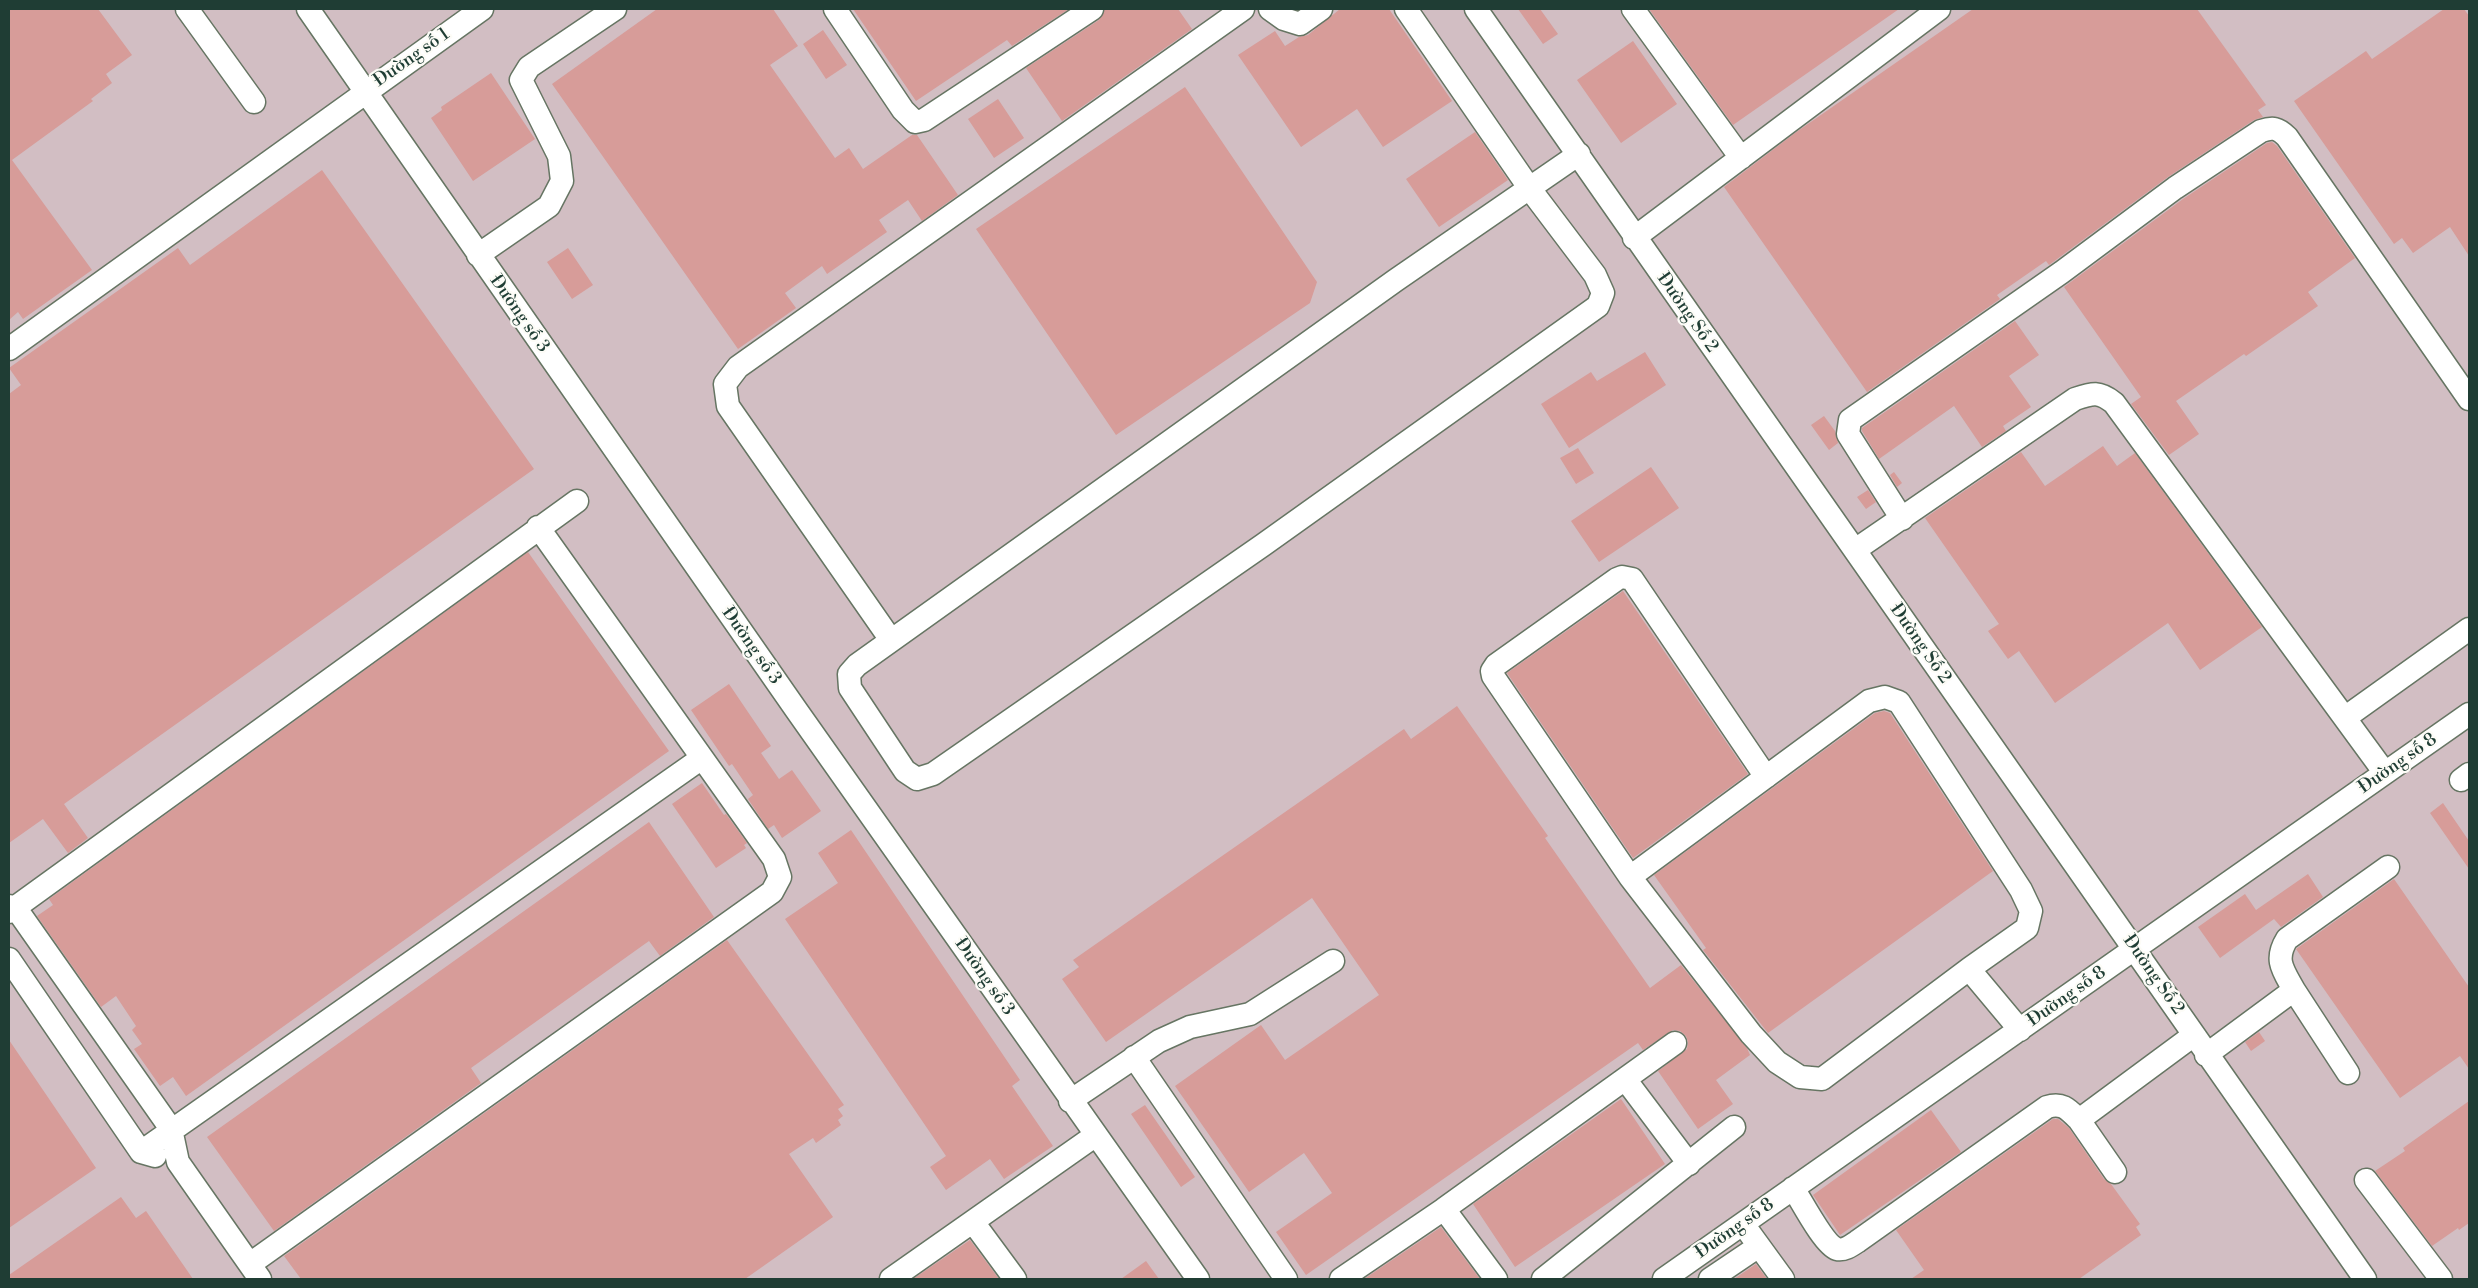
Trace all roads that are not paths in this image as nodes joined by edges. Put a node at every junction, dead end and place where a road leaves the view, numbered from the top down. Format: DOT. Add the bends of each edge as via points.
graph roads {
  1 [pos="187,9"];
  2 [pos="308,9"];
  3 [pos="482,9"];
  4 [pos="614,9"];
  5 [pos="835,9"];
  6 [pos="1092,9"];
  7 [pos="1243,9"];
  8 [pos="1270,9"];
  9 [pos="1321,9"];
  10 [pos="1406,9"];
  11 [pos="1476,9"];
  12 [pos="1633,9"];
  13 [pos="1939,9"];
  14 [pos="366,90"];
  15 [pos="254,102"];
  16 [pos="1579,154"];
  17 [pos="1741,158"];
  18 [pos="1530,189"];
  19 [pos="1634,238"];
  20 [pos="478,255"];
  21 [pos="9,349"];
  22 [pos="2469,399"];
  23 [pos="577,501"];
  24 [pos="1902,519"];
  25 [pos="538,527"];
  26 [pos="1854,550"];
  27 [pos="2469,629"];
  28 [pos="891,640"];
  29 [pos="2469,714"];
  30 [pos="2346,717"];
  31 [pos="702,758"];
  32 [pos="2385,773"];
  33 [pos="1766,777"];
  34 [pos="2388,866"];
  35 [pos="1630,877"];
  36 [pos="11,908"];
  37 [pos="2135,949"];
  38 [pos="9,959"];
  39 [pos="1333,961"];
  40 [pos="1969,969"];
  41 [pos="2294,990"];
  42 [pos="2020,1030"];
  43 [pos="2194,1035"];
  44 [pos="1675,1043"];
  45 [pos="2206,1055"];
  46 [pos="1134,1057"];
  47 [pos="2348,1073"];
  48 [pos="1625,1079"];
  49 [pos="1070,1100"];
  50 [pos="2078,1120"];
  51 [pos="1734,1127"];
  52 [pos="171,1129"];
  53 [pos="1096,1135"];
  54 [pos="141,1152"];
  55 [pos="178,1162"];
  56 [pos="1689,1164"];
  57 [pos="2115,1172"];
  58 [pos="2366,1180"];
  59 [pos="1793,1188"];
  60 [pos="1444,1209"];
  61 [pos="973,1222"];
  62 [pos="1743,1224"];
  63 [pos="1759,1246"];
  64 [pos="255,1272"];
  65 [pos="891,1279"];
  66 [pos="1015,1279"];
  67 [pos="1198,1279"];
  68 [pos="1286,1279"];
  69 [pos="1341,1279"];
  70 [pos="1496,1279"];
  71 [pos="1543,1279"];
  72 [pos="1664,1279"];
  73 [pos="1710,1279"];
  74 [pos="1783,1279"];
  75 [pos="2365,1279"];
  76 [pos="2441,1279"];
  1 -- 15 [label="street"];
  2 -- 14 [label="street, Đường số 3"];
  3 -- 14 [label="street, Đường số 1"];
  4 -- 20 [label="street" via="529,67 520,80 559,156 562,182 549,206"];
  5 -- 6 [label="street" via="903,110 915,122 924,120"];
  7 -- 28 [label="street" via="738,367 725,384 728,406"];
  8 -- 9 [label="street" via="1284,20 1300,24"];
  10 -- 18 [label="street"];
  11 -- 16 [label="street, Đường Số 2"];
  12 -- 17 [label="street"];
  13 -- 17 [label="street"];
  14 -- 20 [label="street, Đường số 3"];
  14 -- 21 [label="street, Đường số 1"];
  16 -- 18 [label="street"];
  16 -- 19 [label="street, Đường Số 2"];
  17 -- 19 [label="street"];
  18 -- 28 [label="street" via="1396,280"];
  18 -- 28 [label="street" via="1595,275 1603,294 1598,306 1239,562 933,774 917,779 905,771 850,688 849,674 856,665"];
  19 -- 26 [label="street, Đường Số 2"];
  20 -- 49 [label="street, Đường số 3"];
  22 -- 24 [label="street" via="2287,137 2279,129 2272,128 2261,131 2175,188 2062,272 1850,420 1848,434"];
  23 -- 25 [label="street"];
  24 -- 26 [label="street"];
  24 -- 30 [label="street" via="2075,399 2089,394 2104,394 2114,403"];
  25 -- 31 [label="street"];
  25 -- 36 [label="street"];
  26 -- 37 [label="street, Đường Số 2"];
  27 -- 30 [label="street"];
  29 -- 32 [label="street, Đường số 8"];
  30 -- 32 [label="street"];
  31 -- 52 [label="street"];
  31 -- 64 [label="street" via="774,859 780,876 772,892"];
  32 -- 37 [label="street, Đường số 8"];
  33 -- 35 [label="street"];
  33 -- 35 [label="street" via="1632,578 1617,579 1496,665 1492,676"];
  33 -- 40 [label="street" via="1869,701 1885,698 1899,702 2021,890 2031,911 2027,928"];
  34 -- 41 [label="street" via="2287,939 2281,949 2280,964"];
  35 -- 40 [label="street" via="1751,1034 1777,1062 1800,1077 1822,1079"];
  36 -- 52 [label="street"];
  37 -- 42 [label="street, Đường số 8"];
  37 -- 43 [label="street, Đường Số 2"];
  38 -- 54 [label="street"];
  39 -- 46 [label="street" via="1250,1014 1190,1028 1159,1040"];
  40 -- 42 [label="street"];
  41 -- 45 [label="street"];
  41 -- 47 [label="street"];
  42 -- 59 [label="street, Đường số 8"];
  43 -- 45 [label="street, Đường Số 2"];
  43 -- 50 [label="street"];
  44 -- 48 [label="street"];
  45 -- 75 [label="street, Đường Số 2"];
  46 -- 49 [label="street"];
  46 -- 68 [label="street"];
  48 -- 56 [label="street"];
  48 -- 60 [label="street"];
  49 -- 53 [label="street, Đường số 3"];
  50 -- 57 [label="street"];
  50 -- 59 [label="street" via="2065,1106 2056,1104 2047,1108 1843,1250 1834,1248 1826,1239"];
  51 -- 56 [label="street"];
  52 -- 54 [label="street"];
  52 -- 55 [label="street"];
  53 -- 61 [label="street"];
  53 -- 67 [label="street, Đường số 3"];
  54 -- 55 [label="street"];
  55 -- 64 [label="street"];
  56 -- 71 [label="street"];
  58 -- 76 [label="street"];
  59 -- 62 [label="street, Đường số 8"];
  60 -- 69 [label="street"];
  60 -- 70 [label="street"];
  61 -- 65 [label="street"];
  61 -- 66 [label="street"];
  62 -- 63 [label="street"];
  62 -- 72 [label="street, Đường số 8"];
  63 -- 73 [label="street"];
  63 -- 74 [label="street"];
}
